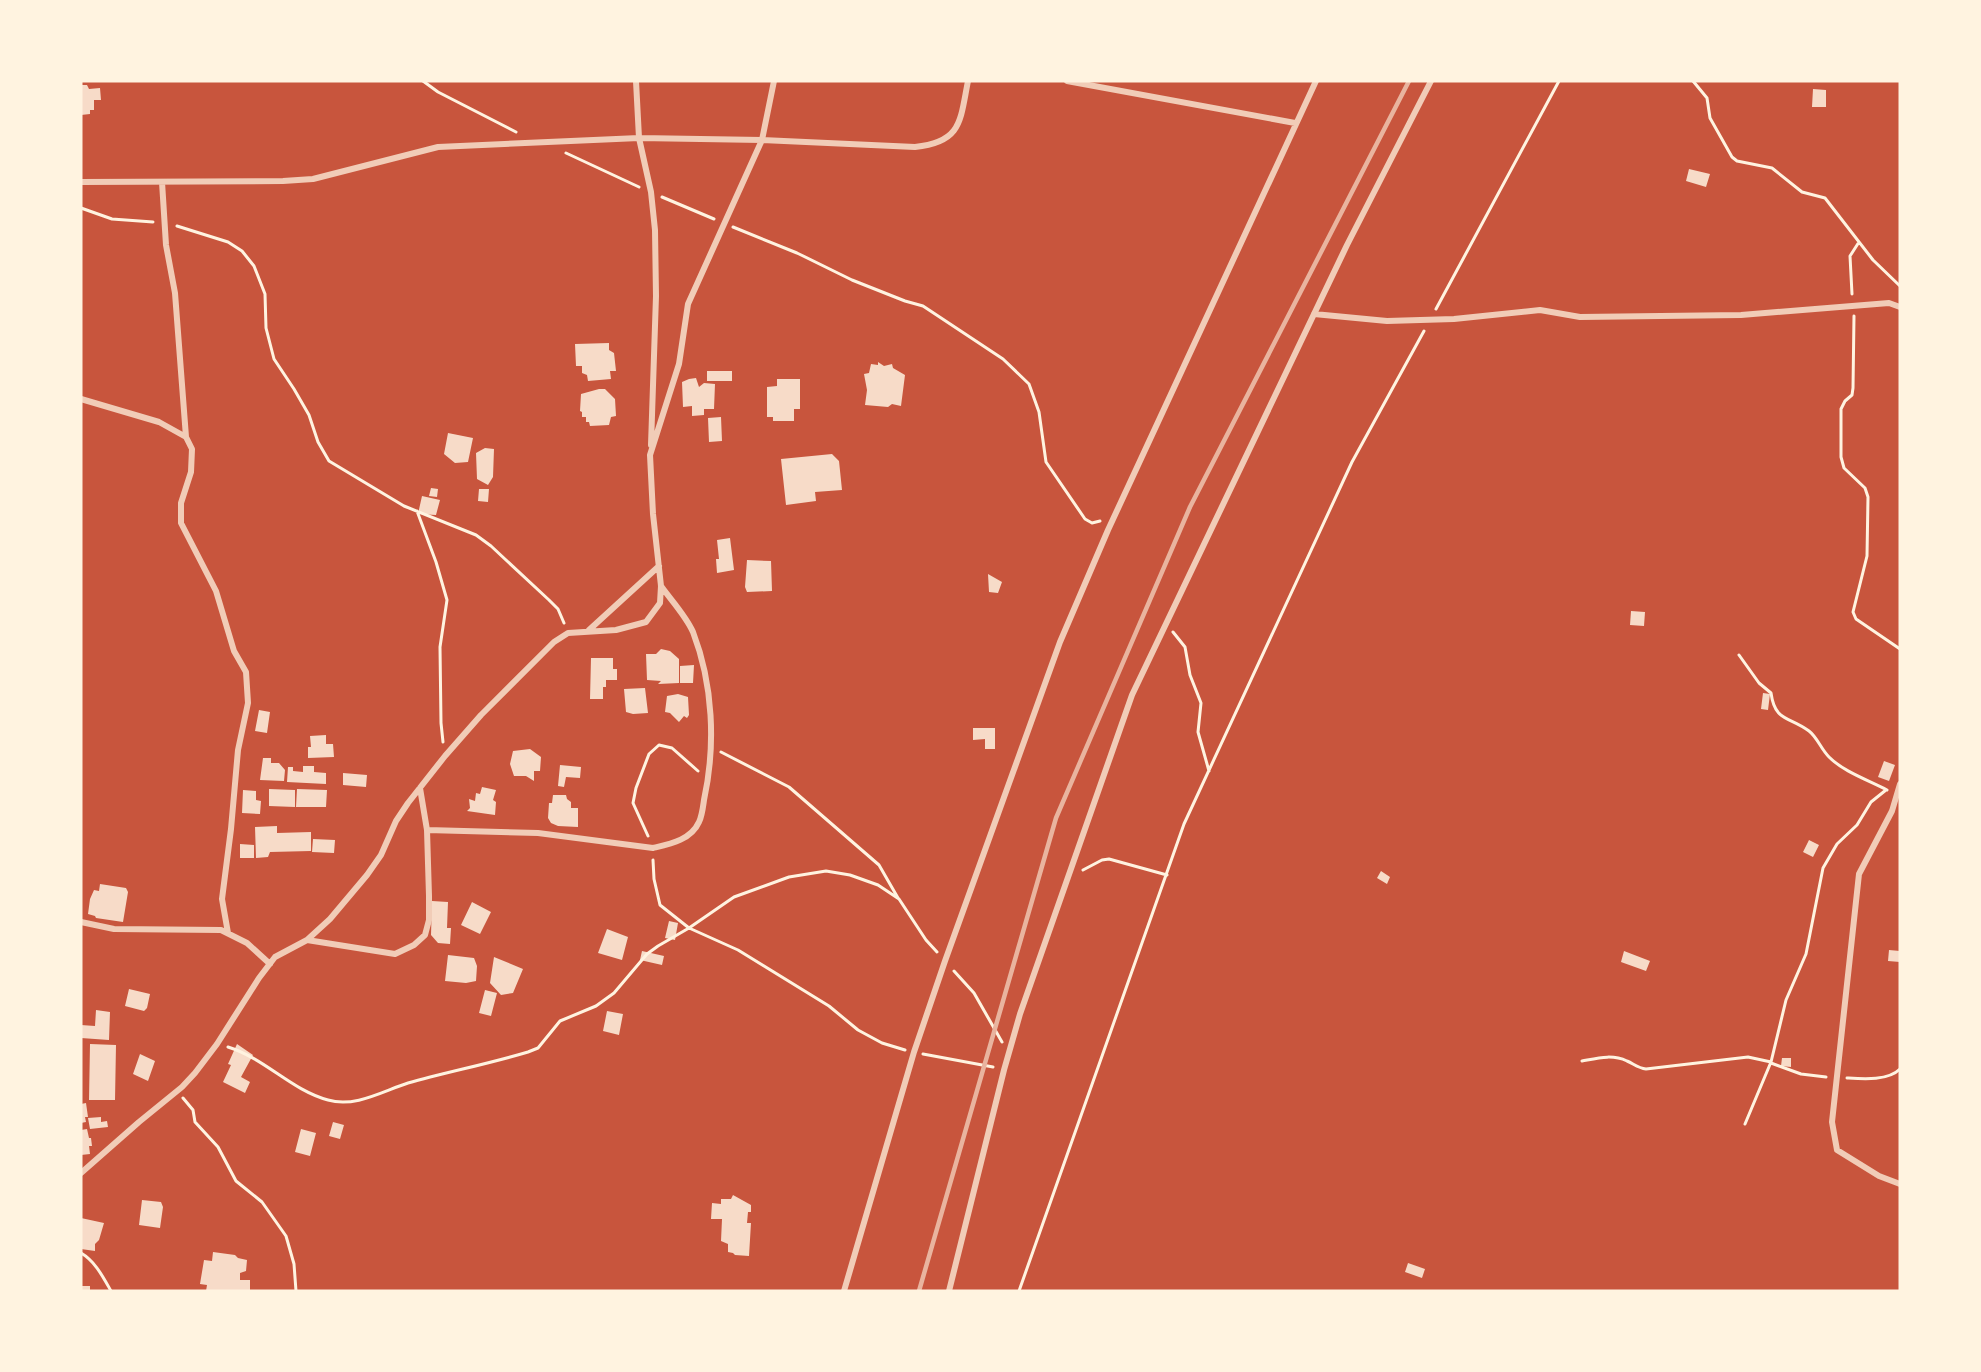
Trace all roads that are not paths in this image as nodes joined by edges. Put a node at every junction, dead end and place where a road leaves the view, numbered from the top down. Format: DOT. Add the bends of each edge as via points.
graph roads {
  1 [pos="636,81"];
  2 [pos="774,81"];
  3 [pos="968,81"];
  4 [pos="1067,81"];
  5 [pos="1316,81"];
  6 [pos="1431,81"];
  7 [pos="1295,123"];
  8 [pos="639,138"];
  9 [pos="762,140"];
  10 [pos="81,182"];
  11 [pos="162,182"];
  12 [pos="1900,307"];
  13 [pos="1314,314"];
  14 [pos="81,399"];
  15 [pos="186,437"];
  16 [pos="650,455"];
  17 [pos="659,566"];
  18 [pos="661,586"];
  19 [pos="588,631"];
  20 [pos="1897,785"];
  21 [pos="420,788"];
  22 [pos="427,830"];
  23 [pos="81,922"];
  24 [pos="228,933"];
  25 [pos="308,939"];
  26 [pos="270,964"];
  27 [pos="81,1173"];
  28 [pos="1900,1184"];
  29 [pos="844,1291"];
  30 [pos="949,1291"];
  1 -- 8 [label="street"];
  2 -- 9 [label="street"];
  3 -- 9 [label="street" via="956,128 947,138 926,146"];
  4 -- 7 [label="street"];
  5 -- 7 [label="street"];
  6 -- 13 [label="street"];
  7 -- 29 [label="street" via="1060,642 914,1052"];
  8 -- 9 [label="street"];
  8 -- 11 [label="street" via="438,147 313,179"];
  8 -- 16 [label="street" via="655,230"];
  9 -- 16 [label="street" via="688,304 679,364"];
  10 -- 11 [label="street"];
  11 -- 15 [label="street"];
  12 -- 13 [label="street" via="1889,303 1741,315 1580,317 1540,310 1387,321"];
  13 -- 30 [label="street" via="1132,695 1010,1048"];
  14 -- 15 [label="street" via="159,422"];
  15 -- 24 [label="street" via="192,449 181,503 181,524 216,591 234,651 246,672 248,703 238,750 222,899"];
  16 -- 17 [label="street"];
  17 -- 18 [label="street"];
  17 -- 19 [label="street"];
  18 -- 19 [label="street" via="660,603 646,622 616,630"];
  18 -- 22 [label="street" via="692,629 705,669 710,705 708,780 699,822 688,836 653,848 538,833"];
  19 -- 21 [label="street" via="568,633 554,642 481,715"];
  20 -- 28 [label="street" via="1892,811 1859,874 1832,1122 1837,1150"];
  21 -- 22 [label="street"];
  21 -- 25 [label="street" via="396,821 367,875"];
  22 -- 25 [label="street" via="429,920 424,935 414,945 395,954"];
  23 -- 24 [label="street" via="114,928"];
  24 -- 26 [label="street" via="247,943"];
  25 -- 26 [label="street" via="275,957"];
  26 -- 27 [label="street" via="195,1073"];
}
